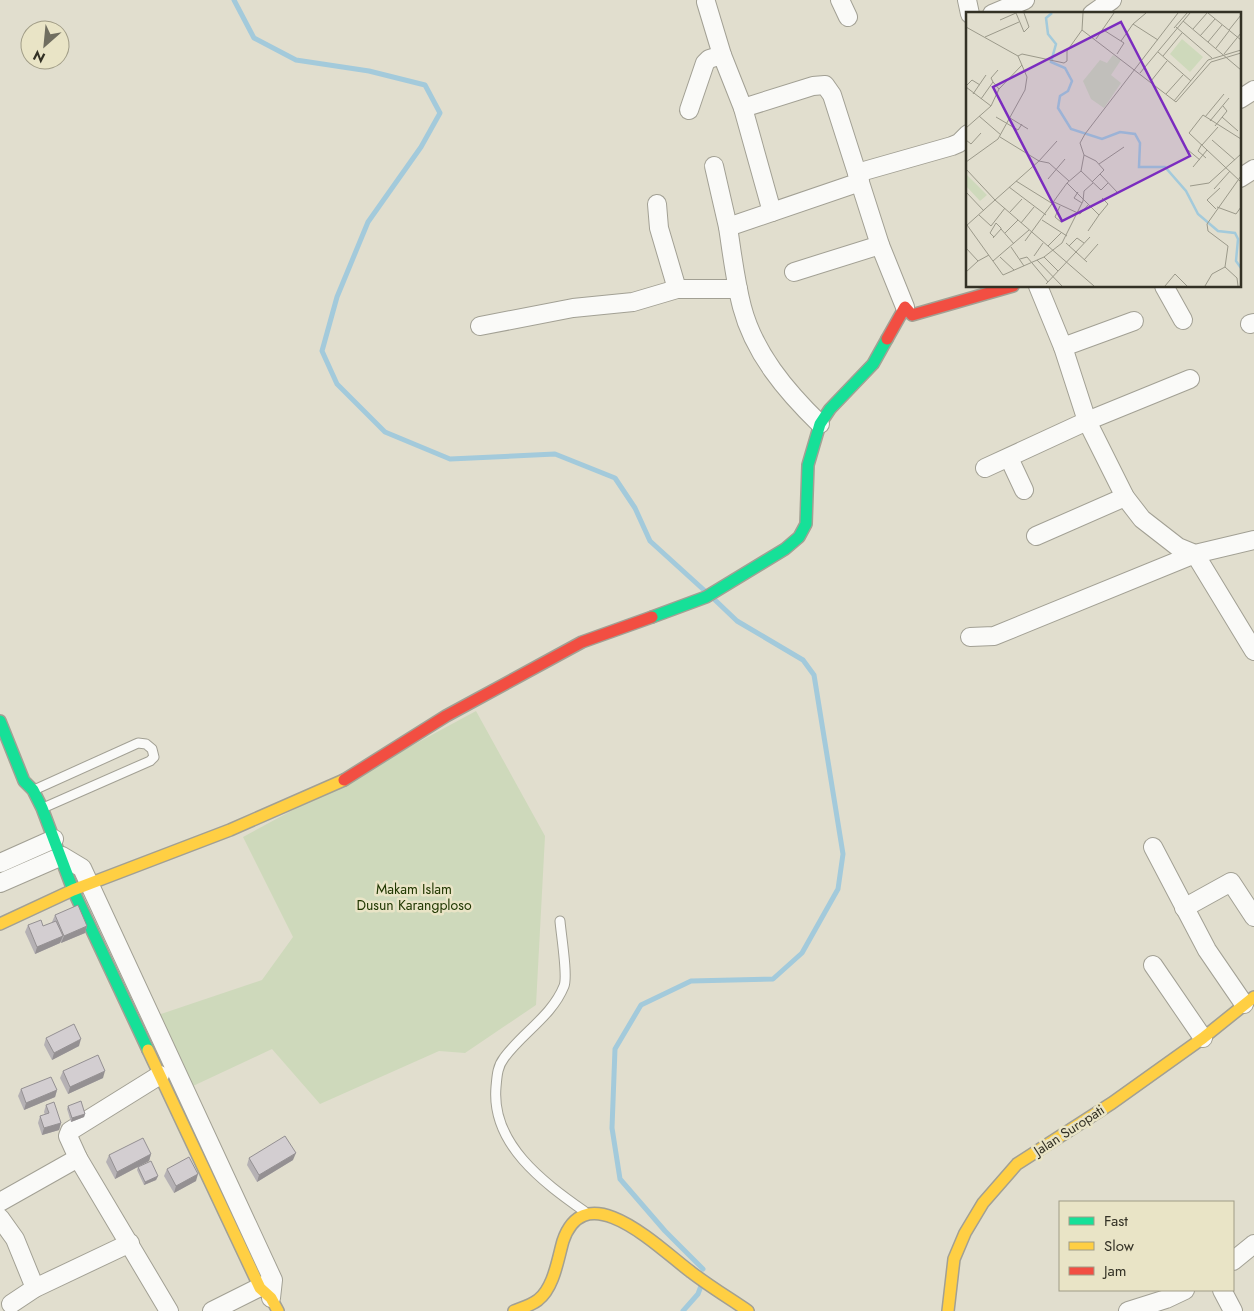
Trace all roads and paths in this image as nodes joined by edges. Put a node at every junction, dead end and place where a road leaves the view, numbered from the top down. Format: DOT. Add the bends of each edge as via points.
graph roads {
  1 [pos="840,0"];
  2 [pos="1025,0"];
  3 [pos="1112,0"];
  4 [pos="706,2"];
  5 [pos="1095,10"];
  6 [pos="997,12"];
  7 [pos="848,17"];
  8 [pos="722,55"];
  9 [pos="1254,90"];
  10 [pos="1242,98"];
  11 [pos="743,108"];
  12 [pos="689,110"];
  13 [pos="966,136"];
  14 [pos="714,166"];
  15 [pos="1254,169"];
  16 [pos="859,177"];
  17 [pos="1242,177"];
  18 [pos="657,204"];
  19 [pos="772,212"];
  20 [pos="728,227"];
  21 [pos="880,245"];
  22 [pos="794,272"];
  23 [pos="1005,288"];
  24 [pos="1039,288"];
  25 [pos="1165,288"];
  26 [pos="677,289"];
  27 [pos="738,289"];
  28 [pos="913,312"];
  29 [pos="1183,320"];
  30 [pos="1134,321"];
  31 [pos="480,326"];
  32 [pos="1063,347"];
  33 [pos="1190,379"];
  34 [pos="1087,422"];
  35 [pos="820,424"];
  36 [pos="1009,458"];
  37 [pos="985,468"];
  38 [pos="1024,490"];
  39 [pos="1125,497"];
  40 [pos="1036,536"];
  41 [pos="1254,540"];
  42 [pos="1195,554"];
  43 [pos="970,637"];
  44 [pos="1254,651"];
  45 [pos="0,721"];
  46 [pos="3,739"];
  47 [pos="33,790"];
  48 [pos="42,808"];
  49 [pos="54,839"];
  50 [pos="1153,847"];
  51 [pos="62,856"];
  52 [pos="0,863"];
  53 [pos="0,883"];
  54 [pos="81,887"];
  55 [pos="1184,908"];
  56 [pos="1254,917"];
  57 [pos="560,921"];
  58 [pos="0,924"];
  59 [pos="1153,966"];
  60 [pos="1249,1000"];
  61 [pos="1203,1038"];
  62 [pos="160,1076"];
  63 [pos="78,1158"];
  64 [pos="0,1202"];
  65 [pos="586,1213"];
  66 [pos="0,1218"];
  67 [pos="130,1243"];
  68 [pos="1254,1244"];
  69 [pos="1234,1260"];
  70 [pos="35,1288"];
  71 [pos="1183,1291"];
  72 [pos="1223,1291"];
  73 [pos="271,1294"];
  74 [pos="11,1304"];
  75 [pos="169,1311"];
  76 [pos="212,1311"];
  77 [pos="514,1311"];
  78 [pos="748,1311"];
  79 [pos="948,1311"];
  80 [pos="1128,1311"];
  81 [pos="1233,1311"];
  1 -- 7 [label="street"];
  2 -- 6 [label="street"];
  3 -- 5 [label="street"];
  4 -- 8 [label="street"];
  8 -- 11 [label="street"];
  8 -- 12 [label="street" via="705,62"];
  9 -- 10 [label="street"];
  11 -- 16 [label="street" via="812,86 825,85 832,95"];
  11 -- 19 [label="street"];
  13 -- 16 [label="street" via="952,146"];
  14 -- 20 [label="street"];
  15 -- 17 [label="street"];
  16 -- 19 [label="street"];
  16 -- 21 [label="street"];
  18 -- 26 [label="street" via="659,228"];
  19 -- 20 [label="street"];
  20 -- 27 [label="street"];
  21 -- 22 [label="street"];
  21 -- 28 [label="street"];
  23 -- 28 [label="street"];
  24 -- 32 [label="street"];
  25 -- 29 [label="street"];
  26 -- 27 [label="street"];
  26 -- 31 [label="street" via="633,302 573,308"];
  27 -- 35 [label="street" via="748,326 770,368 796,402"];
  28 -- 35 [label="street"];
  30 -- 32 [label="street"];
  32 -- 34 [label="street"];
  33 -- 34 [label="street"];
  34 -- 36 [label="street"];
  34 -- 39 [label="street"];
  35 -- 54 [label="street" via="808,465 808,517 804,530 785,549 726,586 706,598 582,642 446,716 355,775 310,797"];
  36 -- 37 [label="street"];
  36 -- 38 [label="street"];
  39 -- 40 [label="street"];
  39 -- 42 [label="street" via="1142,519 1178,547"];
  41 -- 42 [label="street"];
  42 -- 43 [label="street" via="994,636"];
  42 -- 44 [label="street"];
  45 -- 46 [label="street"];
  46 -- 47 [label="street" via="24,781"];
  47 -- 48 [label="street"];
  47 -- 48 [label="lane" via="138,743 152,749 154,757 150,761"];
  48 -- 49 [label="street"];
  49 -- 51 [label="street"];
  49 -- 52 [label="street"];
  50 -- 55 [label="street"];
  51 -- 53 [label="street"];
  51 -- 54 [label="street" via="82,868"];
  54 -- 58 [label="street"];
  54 -- 62 [label="street"];
  54 -- 73 [label="street"];
  55 -- 56 [label="street" via="1230,882"];
  55 -- 60 [label="street" via="1207,950"];
  57 -- 65 [label="lane" via="566,983 556,1002 504,1059 497,1071 494,1103 507,1141 546,1182"];
  59 -- 61 [label="street"];
  60 -- 61 [label="street, Jalan Suropati"];
  61 -- 79 [label="street, Jalan Suropati" via="1063,1137 1036,1150 1018,1164 983,1203 965,1233 954,1259"];
  62 -- 63 [label="street" via="70,1131 68,1136"];
  62 -- 73 [label="street"];
  63 -- 64 [label="street"];
  63 -- 67 [label="street"];
  65 -- 77 [label="street" via="576,1219 566,1233 547,1290 538,1300"];
  65 -- 78 [label="street" via="609,1215 630,1225"];
  66 -- 70 [label="street" via="15,1239"];
  67 -- 70 [label="street"];
  67 -- 75 [label="street"];
  68 -- 69 [label="street"];
  70 -- 74 [label="street"];
  71 -- 80 [label="street"];
  72 -- 81 [label="street"];
  73 -- 76 [label="street"];
}
